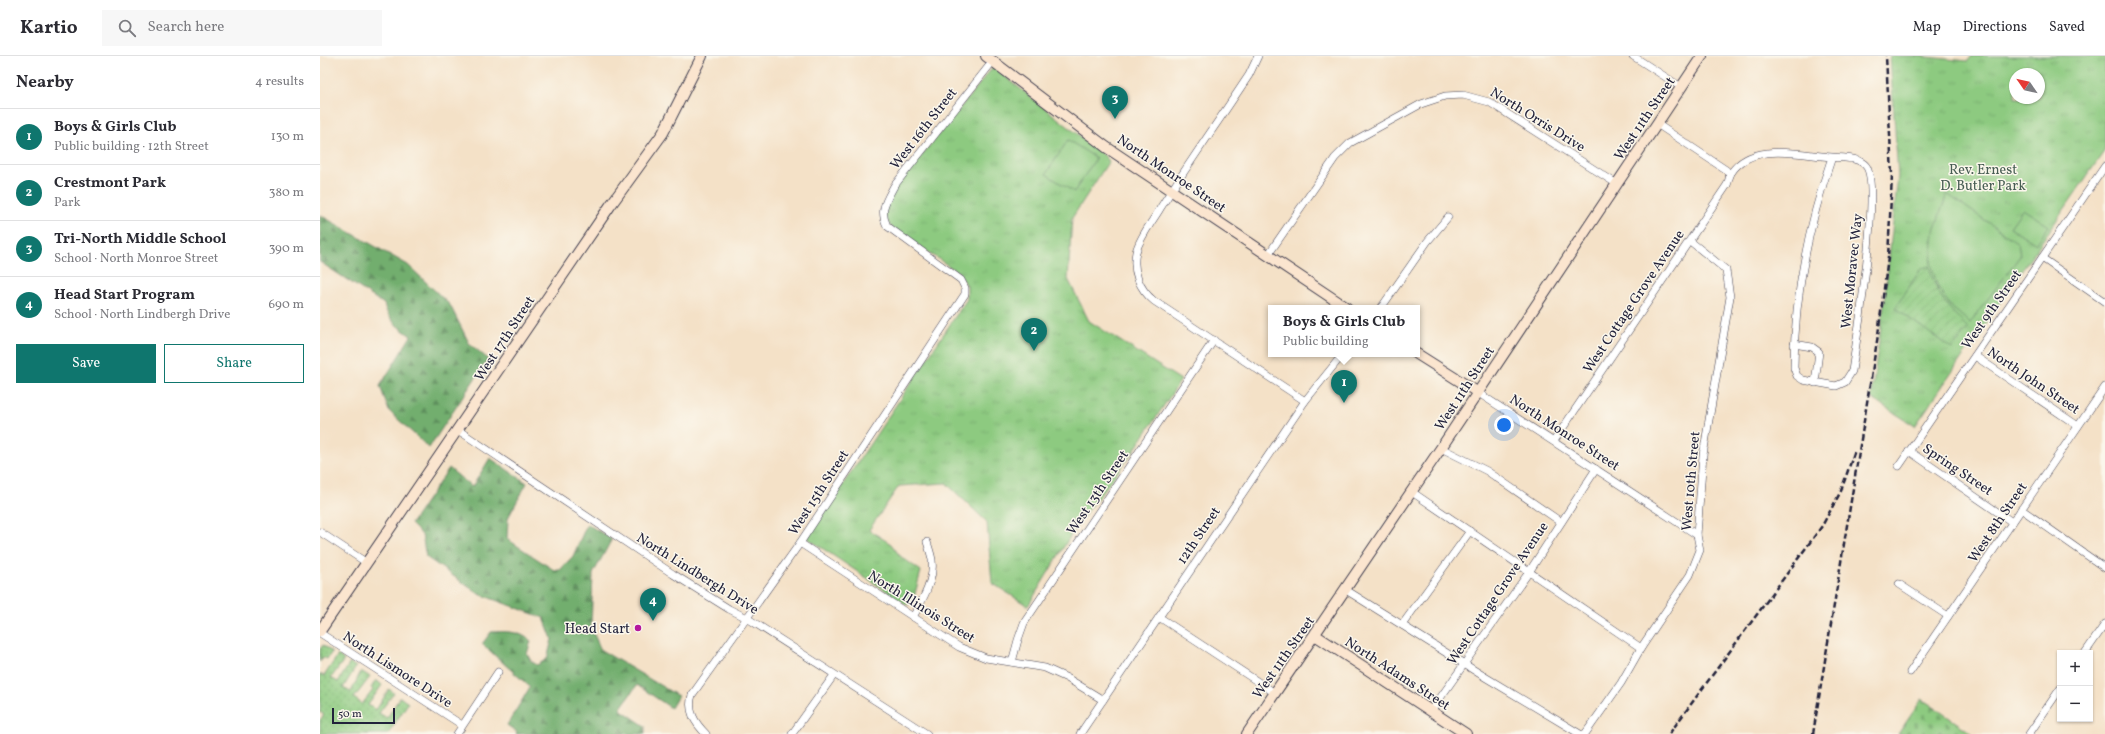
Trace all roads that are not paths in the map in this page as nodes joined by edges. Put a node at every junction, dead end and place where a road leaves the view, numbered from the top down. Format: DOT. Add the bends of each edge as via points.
graph roads {
  1 [pos="702,56"];
  2 [pos="1258,56"];
  3 [pos="1633,56"];
  4 [pos="1702,56"];
  5 [pos="989,59"];
  6 [pos="1681,87"];
  7 [pos="1657,124"];
  8 [pos="1832,157"];
  9 [pos="2105,166"];
  10 [pos="1730,174"];
  11 [pos="1617,184"];
  12 [pos="1172,191"];
  13 [pos="1448,217"];
  14 [pos="1690,242"];
  15 [pos="1268,254"];
  16 [pos="2042,258"];
  17 [pos="965,288"];
  18 [pos="2105,302"];
  19 [pos="1343,305"];
  20 [pos="1383,305"];
  21 [pos="1214,340"];
  22 [pos="1794,344"];
  23 [pos="1420,356"];
  24 [pos="1974,356"];
  25 [pos="1341,357"];
  26 [pos="1815,383"];
  27 [pos="2105,387"];
  28 [pos="1477,392"];
  29 [pos="1305,401"];
  30 [pos="2078,426"];
  31 [pos="458,430"];
  32 [pos="1554,440"];
  33 [pos="1442,448"];
  34 [pos="1909,451"];
  35 [pos="1899,466"];
  36 [pos="1596,469"];
  37 [pos="1412,492"];
  38 [pos="2022,509"];
  39 [pos="1561,522"];
  40 [pos="2012,522"];
  41 [pos="1470,531"];
  42 [pos="320,532"];
  43 [pos="1697,535"];
  44 [pos="927,542"];
  45 [pos="800,543"];
  46 [pos="367,563"];
  47 [pos="2105,568"];
  48 [pos="1529,572"];
  49 [pos="1899,584"];
  50 [pos="1346,590"];
  51 [pos="1948,616"];
  52 [pos="913,617"];
  53 [pos="1159,617"];
  54 [pos="747,618"];
  55 [pos="2105,624"];
  56 [pos="1402,625"];
  57 [pos="320,632"];
  58 [pos="1315,635"];
  59 [pos="1641,648"];
  60 [pos="2087,650"];
  61 [pos="1012,662"];
  62 [pos="1464,664"];
  63 [pos="498,672"];
  64 [pos="1910,672"];
  65 [pos="834,675"];
  66 [pos="1275,693"];
  67 [pos="2057,694"];
  68 [pos="1103,700"];
  69 [pos="1431,711"];
  70 [pos="462,725"];
  71 [pos="2031,733"];
  72 [pos="457,734"];
  73 [pos="706,734"];
  74 [pos="792,734"];
  75 [pos="927,734"];
  76 [pos="1080,734"];
  77 [pos="1247,734"];
  78 [pos="1466,734"];
  79 [pos="1580,734"];
  80 [pos="1585,734"];
  1 -- 31 [label="street, West 17th Street" via="663,133 610,206"];
  2 -- 12 [label="street" via="1249,76"];
  3 -- 6 [label="street"];
  4 -- 6 [label="street, West 11th Street"];
  5 -- 12 [label="street, North Monroe Street" via="1106,146"];
  5 -- 17 [label="street, West 16th Street" via="894,186 885,202 882,216 887,226 952,272"];
  6 -- 7 [label="street, West 11th Street"];
  7 -- 10 [label="street"];
  7 -- 11 [label="street, West 11th Street"];
  8 -- 10 [label="street, West Moravec Way" via="1757,154 1746,159"];
  8 -- 22 [label="street, West Moravec Way" via="1806,246 1796,311"];
  8 -- 26 [label="street, West Moravec Way" via="1858,160 1868,167 1870,174 1865,282 1852,371 1841,385"];
  9 -- 16 [label="street, West 9th Street"];
  10 -- 14 [label="street, West Cottage Grove Avenue" via="1727,185"];
  11 -- 15 [label="street, North Orris Drive" via="1488,102 1463,95 1444,96 1421,104 1346,146"];
  11 -- 28 [label="street, West 11th Street"];
  12 -- 15 [label="street, North Monroe Street"];
  12 -- 21 [label="street" via="1140,241 1135,271 1149,297"];
  13 -- 20 [label="street" via="1427,242"];
  14 -- 32 [label="street, West Cottage Grove Avenue"];
  14 -- 43 [label="street, West 10th Street" via="1726,270 1730,297 1703,455"];
  15 -- 19 [label="street, North Monroe Street"];
  16 -- 18 [label="street"];
  16 -- 24 [label="street, West 9th Street"];
  17 -- 45 [label="street, West 15th Street" via="960,304"];
  21 -- 29 [label="street"];
  21 -- 61 [label="street, West 13th Street" via="1024,623"];
  22 -- 26 [label="street, West Moravec Way" via="1796,374 1803,380"];
  22 -- 26 [label="street" via="1812,346 1819,352"];
  23 -- 28 [label="street, North Monroe Street"];
  24 -- 30 [label="street, North John Street"];
  24 -- 34 [label="street, West 9th Street"];
  25 -- 29 [label="street, 12th Street"];
  27 -- 30 [label="street, West 8th Street"];
  28 -- 32 [label="street, North Monroe Street"];
  28 -- 33 [label="street, West 11th Street"];
  29 -- 53 [label="street, 12th Street"];
  30 -- 38 [label="street, West 8th Street"];
  31 -- 46 [label="street, West 17th Street"];
  31 -- 54 [label="street, North Lindbergh Drive" via="673,574"];
  32 -- 36 [label="street, North Monroe Street"];
  33 -- 37 [label="street, West 11th Street"];
  33 -- 39 [label="street" via="1487,471"];
  34 -- 35 [label="street, West 9th Street"];
  34 -- 40 [label="street, Spring Street"];
  36 -- 39 [label="street, West Cottage Grove Avenue"];
  36 -- 43 [label="street, North Monroe Street"];
  37 -- 41 [label="street"];
  37 -- 50 [label="street, West 11th Street"];
  38 -- 40 [label="street, West 8th Street"];
  38 -- 47 [label="street"];
  39 -- 48 [label="street, West Cottage Grove Avenue"];
  40 -- 51 [label="street, West 8th Street"];
  41 -- 48 [label="street"];
  41 -- 56 [label="street"];
  42 -- 46 [label="street"];
  43 -- 59 [label="street, West 10th Street" via="1700,550 1694,567"];
  44 -- 52 [label="street" via="933,562 931,576"];
  45 -- 52 [label="street, North Illinois Street"];
  45 -- 54 [label="street, West 15th Street"];
  46 -- 57 [label="street, West 17th Street"];
  48 -- 59 [label="street"];
  48 -- 62 [label="street, West Cottage Grove Avenue"];
  49 -- 51 [label="street"];
  50 -- 56 [label="street"];
  50 -- 58 [label="street, West 11th Street"];
  51 -- 64 [label="street, West 8th Street"];
  52 -- 61 [label="street, North Illinois Street" via="963,649 986,658"];
  53 -- 66 [label="street"];
  53 -- 68 [label="street, 12th Street"];
  54 -- 65 [label="street, North Lindbergh Drive"];
  54 -- 73 [label="street, West 15th Street" via="690,700 694,719"];
  55 -- 60 [label="street"];
  56 -- 62 [label="street"];
  57 -- 70 [label="street, North Lismore Drive"];
  58 -- 66 [label="street, West 11th Street"];
  58 -- 69 [label="street, North Adams Street"];
  59 -- 80 [label="street, West 10th Street" via="1621,683"];
  61 -- 68 [label="street, North Illinois Street" via="1045,668"];
  62 -- 69 [label="street, West Cottage Grove Avenue"];
  62 -- 79 [label="street"];
  63 -- 70 [label="street"];
  65 -- 74 [label="street"];
  65 -- 75 [label="street, North Lindbergh Drive"];
  66 -- 77 [label="street, West 11th Street"];
  67 -- 71 [label="street"];
  68 -- 76 [label="street, 12th Street"];
  69 -- 78 [label="street, North Adams Street"];
  70 -- 72 [label="street"];
}
